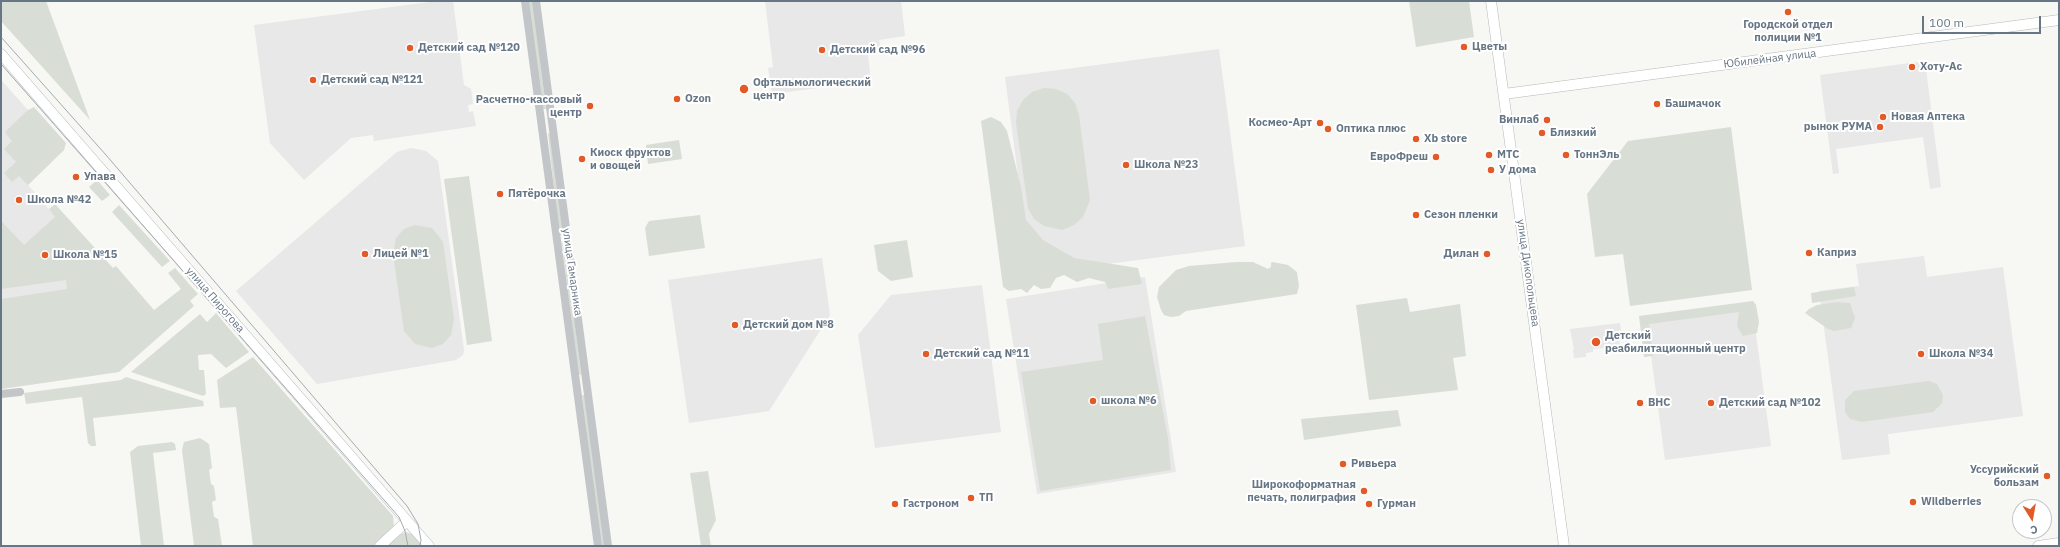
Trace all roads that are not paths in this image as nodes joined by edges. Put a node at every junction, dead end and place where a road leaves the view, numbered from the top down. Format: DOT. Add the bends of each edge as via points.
graph roads {
  1 [pos="526,1"];
  2 [pos="536,1"];
  3 [pos="1491,1"];
  4 [pos="2059,20"];
  5 [pos="1,54"];
  6 [pos="1504,94"];
  7 [pos="20,392"];
  8 [pos="1,394"];
  9 [pos="407,521"];
  10 [pos="2059,543"];
  11 [pos="380,546"];
  12 [pos="429,546"];
  13 [pos="598,546"];
  14 [pos="608,546"];
  15 [pos="1564,546"];
  16 [pos="2038,546"];
  1 -- 13 [label="street, улица Гамарника"];
  2 -- 14 [label="street, улица Гамарника"];
  3 -- 6 [label="main road, улица Дикопольцева"];
  4 -- 6 [label="main road, Юбилейная улица"];
  5 -- 9 [label="main road, улица Пирогова"];
  6 -- 15 [label="main road, улица Дикопольцева"];
  7 -- 8 [label="street"];
  9 -- 11 [label="main road"];
  9 -- 12 [label="main road, улица Пирогова"];
  10 -- 16 [label="main road"];
}
